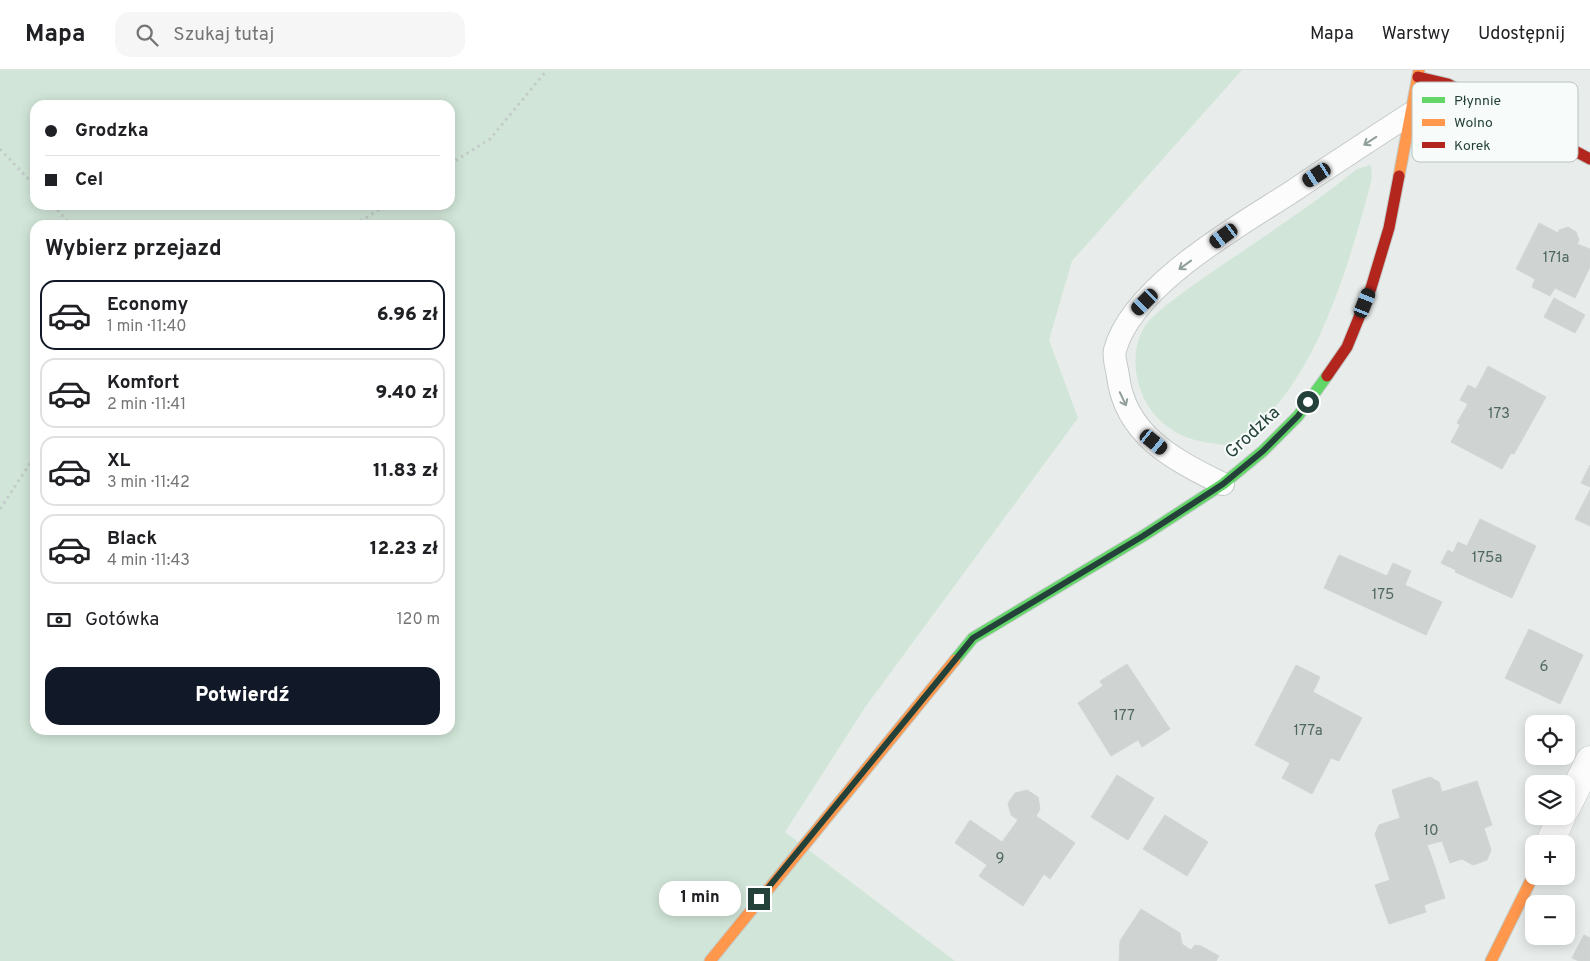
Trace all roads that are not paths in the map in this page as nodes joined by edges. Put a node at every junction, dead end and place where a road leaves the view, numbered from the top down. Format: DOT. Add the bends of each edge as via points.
graph roads {
  1 [pos="1419,74"];
  2 [pos="1442,82"];
  3 [pos="1412,105"];
  4 [pos="1410,114"];
  5 [pos="1578,153"];
  6 [pos="1590,159"];
  7 [pos="1223,484"];
  8 [pos="1590,760"];
  9 [pos="1575,790"];
  10 [pos="1529,885"];
  11 [pos="710,961"];
  12 [pos="1491,961"];
  1 -- 2 [label="street"];
  3 -- 4 [label="street, Grodzka"];
  4 -- 7 [label="street, Grodzka" via="1389,228 1371,288 1347,347 1298,416"];
  4 -- 7 [label="lane, one-way" via="1224,236 1172,274 1132,315 1115,351 1120,396 1141,432 1179,463"];
  5 -- 6 [label="street"];
  7 -- 11 [label="street, Grodzka" via="973,638"];
  8 -- 9 [label="street"];
  10 -- 12 [label="street"];
}
